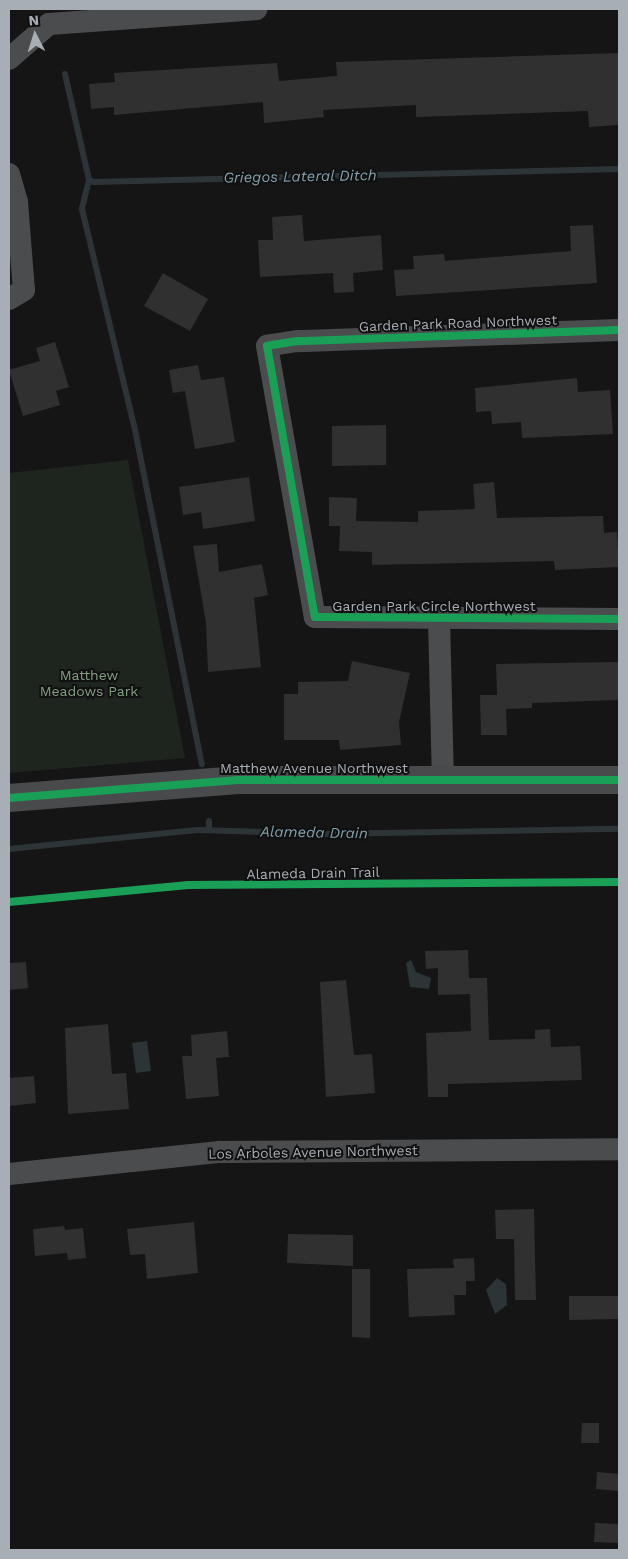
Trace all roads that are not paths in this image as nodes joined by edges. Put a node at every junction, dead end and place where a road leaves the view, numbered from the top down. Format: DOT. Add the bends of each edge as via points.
graph roads {
  1 [pos="256,9"];
  2 [pos="175,10"];
  3 [pos="9,59"];
  4 [pos="9,174"];
  5 [pos="9,299"];
  6 [pos="619,330"];
  7 [pos="297,341"];
  8 [pos="439,619"];
  9 [pos="619,619"];
  10 [pos="443,780"];
  11 [pos="619,780"];
  12 [pos="9,798"];
  13 [pos="619,1149"];
  14 [pos="9,1174"];
  1 -- 2 [label="street"];
  2 -- 3 [label="street" via="49,24"];
  4 -- 5 [label="street" via="16,202 24,290"];
  6 -- 7 [label="street, Garden Park Road Northwest"];
  7 -- 8 [label="street, Garden Park Circle Northwest" via="267,346 315,617"];
  8 -- 9 [label="street, Garden Park Circle Northwest"];
  8 -- 10 [label="street"];
  10 -- 11 [label="street, Matthew Avenue Northwest"];
  10 -- 12 [label="street, Matthew Avenue Northwest" via="191,782"];
  13 -- 14 [label="street, Los Arboles Avenue Northwest" via="220,1152"];
}
